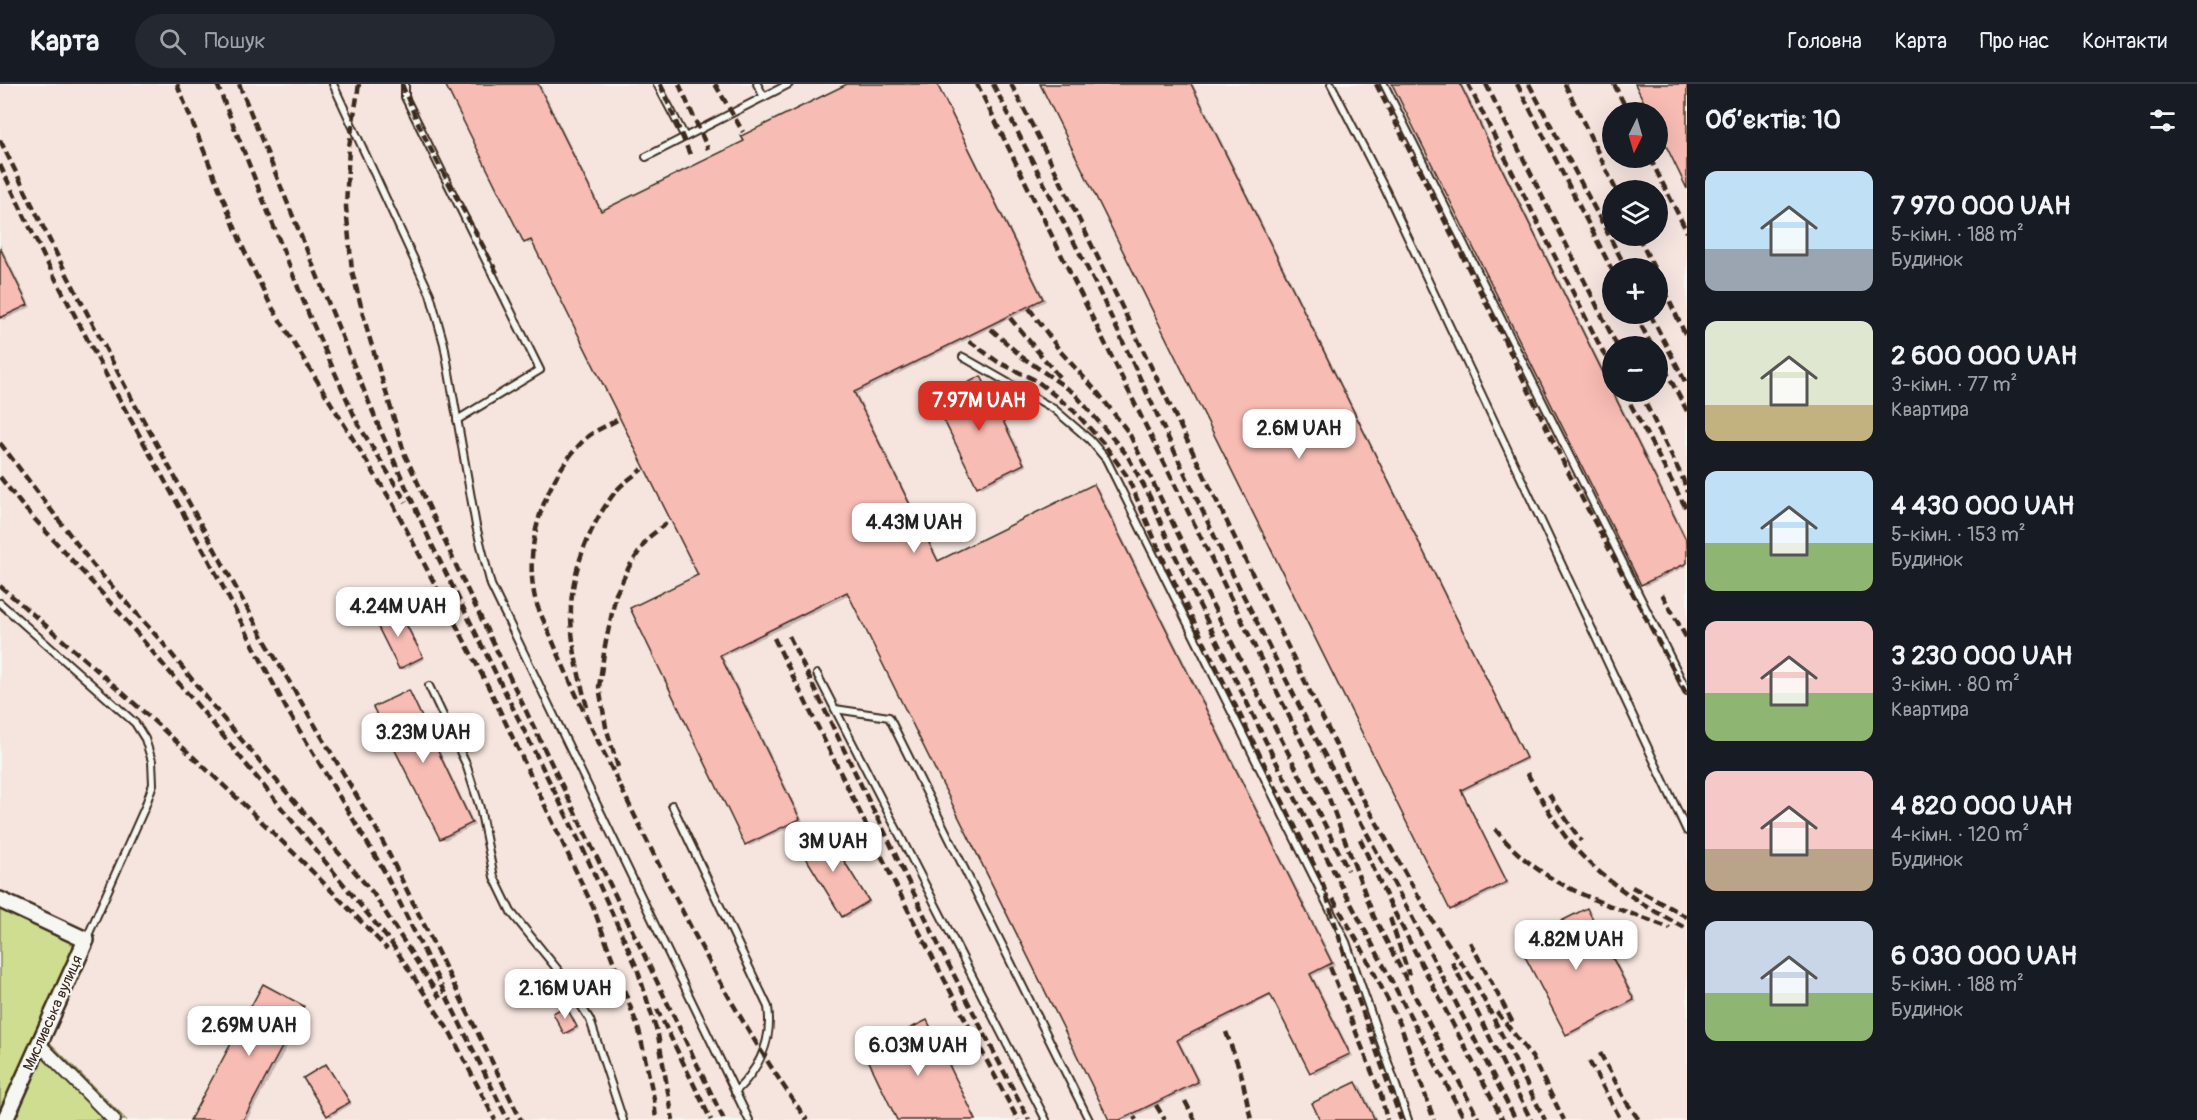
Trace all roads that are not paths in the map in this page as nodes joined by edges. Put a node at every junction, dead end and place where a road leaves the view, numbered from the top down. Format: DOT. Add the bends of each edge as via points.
graph roads {
  1 [pos="333,84"];
  2 [pos="405,84"];
  3 [pos="657,84"];
  4 [pos="757,84"];
  5 [pos="789,84"];
  6 [pos="1331,84"];
  7 [pos="1384,84"];
  8 [pos="764,97"];
  9 [pos="685,137"];
  10 [pos="646,157"];
  11 [pos="963,357"];
  12 [pos="457,420"];
  13 [pos="0,603"];
  14 [pos="818,674"];
  15 [pos="429,686"];
  16 [pos="1687,691"];
  17 [pos="835,709"];
  18 [pos="672,805"];
  19 [pos="1687,831"];
  20 [pos="0,900"];
  21 [pos="86,940"];
  22 [pos="39,1044"];
  23 [pos="735,1092"];
  24 [pos="5,1120"];
  25 [pos="114,1120"];
  26 [pos="623,1120"];
  27 [pos="749,1120"];
  28 [pos="1046,1120"];
  29 [pos="1089,1120"];
  30 [pos="1408,1120"];
  1 -- 12 [label="lane" via="430,294 444,344"];
  2 -- 12 [label="lane" via="405,98 540,370"];
  3 -- 9 [label="lane"];
  4 -- 8 [label="lane"];
  5 -- 8 [label="lane"];
  6 -- 19 [label="lane" via="1385,189"];
  7 -- 16 [label="lane"];
  8 -- 9 [label="lane"];
  9 -- 10 [label="lane"];
  11 -- 30 [label="lane" via="1054,409 1106,459 1346,942"];
  12 -- 23 [label="lane" via="491,585"];
  13 -- 21 [label="lane" via="135,723 152,761 153,784 145,807"];
  14 -- 17 [label="lane"];
  15 -- 26 [label="lane" via="466,764 480,808 494,877 511,912 562,975 590,1020"];
  17 -- 28 [label="lane"];
  17 -- 29 [label="lane" via="889,717"];
  18 -- 23 [label="lane" via="768,1007 765,1048 753,1072"];
  20 -- 21 [label="street"];
  21 -- 22 [label="street, Мисливська вулиця"];
  22 -- 24 [label="street, Мисливська вулиця"];
  22 -- 25 [label="street"];
  23 -- 27 [label="lane"];
}
